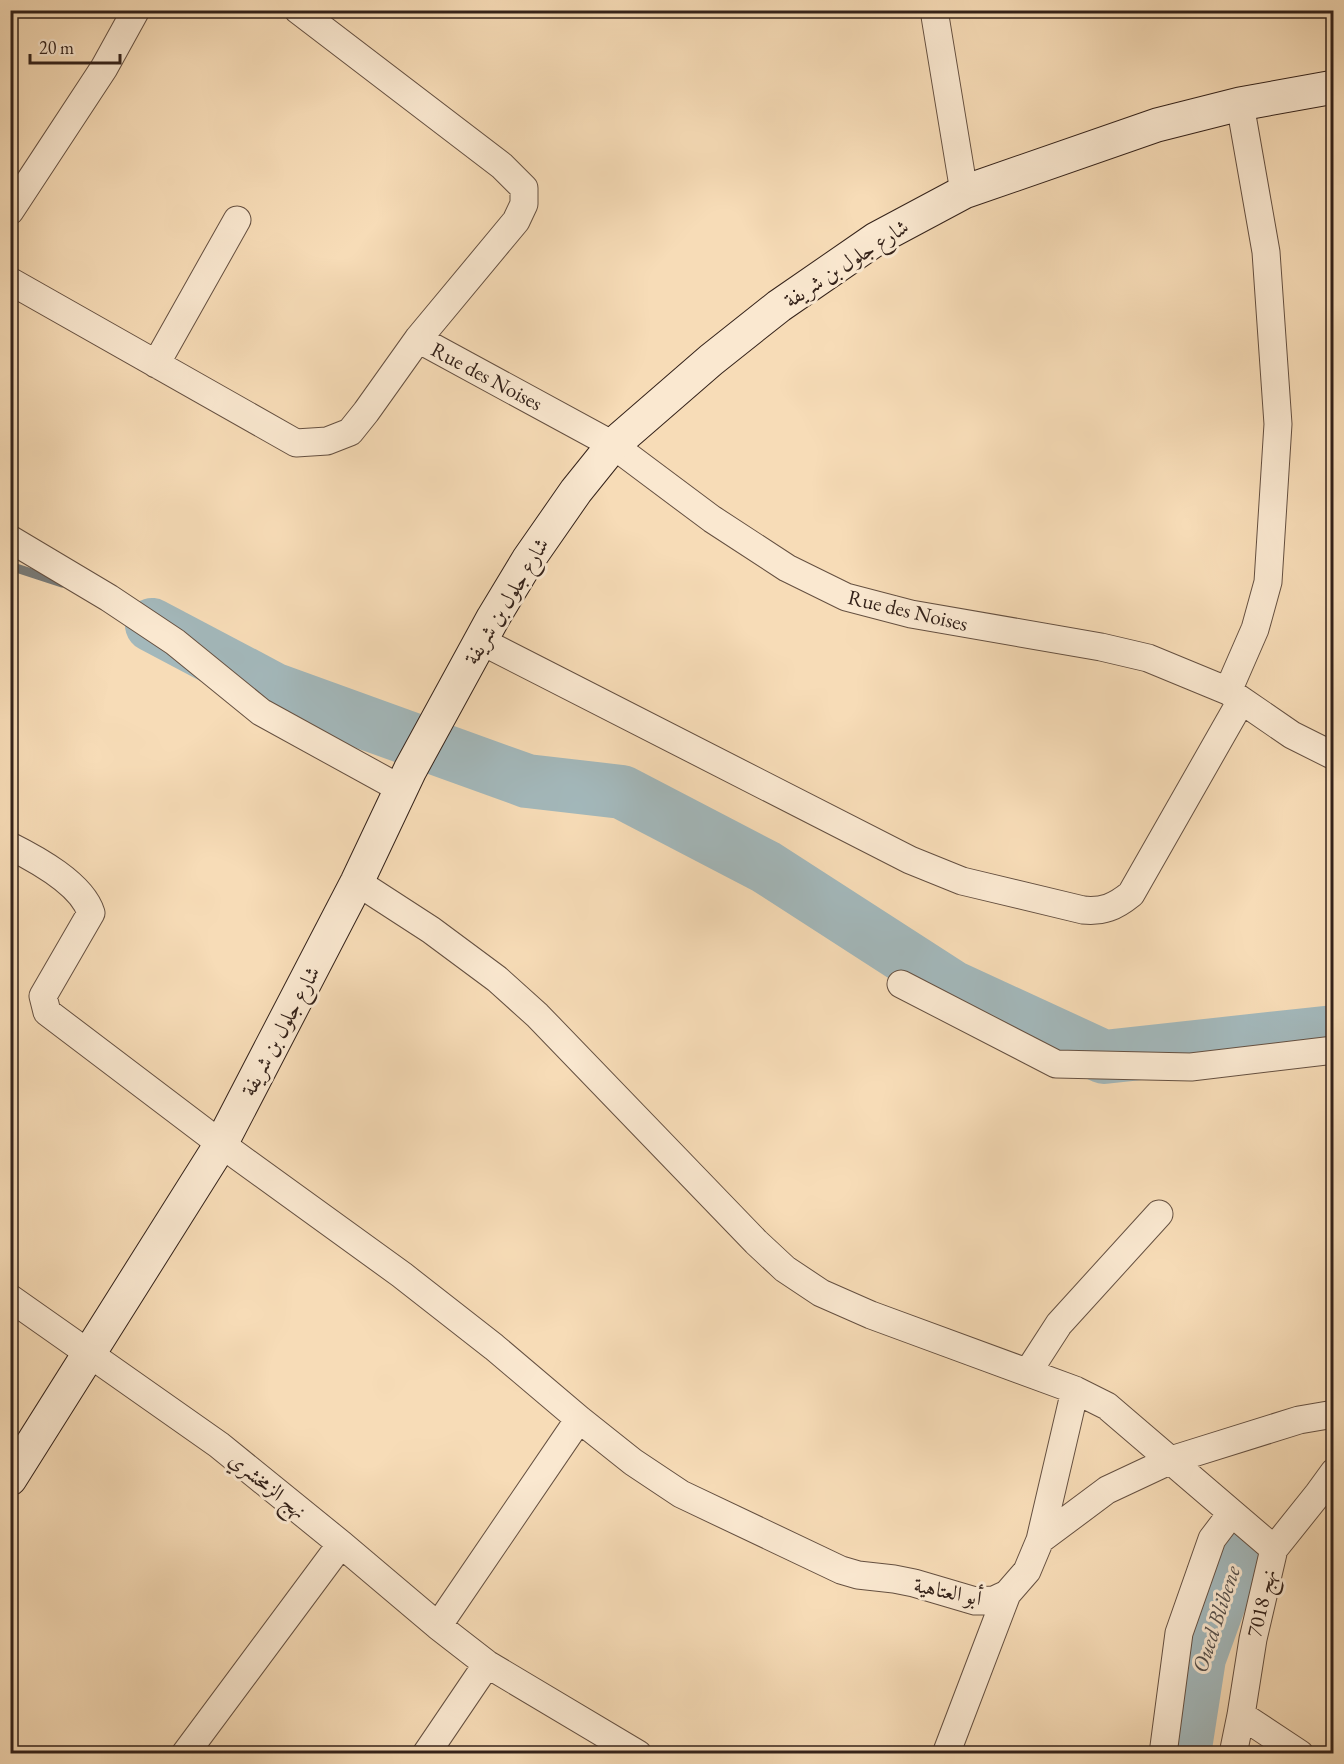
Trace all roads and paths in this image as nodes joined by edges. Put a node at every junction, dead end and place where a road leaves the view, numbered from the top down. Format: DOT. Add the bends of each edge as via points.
graph roads {
  1 [pos="135,10"];
  2 [pos="298,10"];
  3 [pos="934,10"];
  4 [pos="1334,87"];
  5 [pos="1240,104"];
  6 [pos="964,192"];
  7 [pos="10,211"];
  8 [pos="237,220"];
  9 [pos="10,281"];
  10 [pos="418,339"];
  11 [pos="156,364"];
  12 [pos="613,445"];
  13 [pos="10,539"];
  14 [pos="481,641"];
  15 [pos="1234,696"];
  16 [pos="1334,756"];
  17 [pos="406,780"];
  18 [pos="10,846"];
  19 [pos="357,882"];
  20 [pos="902,984"];
  21 [pos="1334,1050"];
  22 [pos="221,1144"];
  23 [pos="1159,1214"];
  24 [pos="10,1298"];
  25 [pos="90,1354"];
  26 [pos="1028,1372"];
  27 [pos="1075,1390"];
  28 [pos="1334,1414"];
  29 [pos="579,1419"];
  30 [pos="1171,1460"];
  31 [pos="1334,1472"];
  32 [pos="10,1479"];
  33 [pos="1232,1514"];
  34 [pos="1040,1540"];
  35 [pos="341,1544"];
  36 [pos="1274,1549"];
  37 [pos="1007,1594"];
  38 [pos="438,1626"];
  39 [pos="487,1664"];
  40 [pos="1241,1715"];
  41 [pos="185,1754"];
  42 [pos="426,1754"];
  43 [pos="638,1754"];
  44 [pos="946,1754"];
  45 [pos="1163,1754"];
  46 [pos="1233,1754"];
  47 [pos="1300,1754"];
  1 -- 7 [label="street" via="104,68"];
  2 -- 10 [label="street" via="502,166 524,188 524,204 516,221"];
  3 -- 6 [label="street"];
  4 -- 5 [label="main road, شارع جلول بن شريفة"];
  5 -- 6 [label="main road, شارع جلول بن شريفة" via="1157,125"];
  5 -- 15 [label="street" via="1266,252 1278,424 1268,582"];
  6 -- 12 [label="main road, شارع جلول بن شريفة" via="876,239 779,306"];
  8 -- 11 [label="street"];
  9 -- 11 [label="street"];
  10 -- 11 [label="street" via="350,432 327,441 296,443"];
  10 -- 12 [label="street, Rue des Noises"];
  12 -- 14 [label="main road, شارع جلول بن شريفة" via="528,560"];
  12 -- 15 [label="street, Rue des Noises" via="712,519 787,568 846,597 911,614 1148,658"];
  13 -- 17 [label="street" via="175,642 261,712"];
  14 -- 15 [label="street" via="910,860 962,881 1097,912 1120,903 1138,885"];
  14 -- 17 [label="main road, شارع جلول بن شريفة"];
  15 -- 16 [label="street, Rue des Noises" via="1292,735"];
  17 -- 19 [label="main road, شارع جلول بن شريفة"];
  18 -- 22 [label="street, أبو العتاهية" via="36,859 76,890 87,901 90,913 43,996 47,1012"];
  19 -- 22 [label="main road, شارع جلول بن شريفة"];
  19 -- 26 [label="street" via="497,979 785,1269 821,1293 871,1315"];
  20 -- 21 [label="street" via="1056,1064 1191,1067"];
  22 -- 25 [label="main road, شارع جلول بن شريفة"];
  22 -- 29 [label="street, أبو العتاهية" via="402,1275"];
  23 -- 26 [label="street" via="1059,1324"];
  24 -- 25 [label="street, نهج الزمخشري"];
  25 -- 32 [label="main road, شارع جلول بن شريفة"];
  25 -- 35 [label="street, نهج الزمخشري" via="219,1445"];
  26 -- 27 [label="street"];
  27 -- 30 [label="street" via="1107,1406"];
  27 -- 34 [label="street, أبو العتاهية"];
  28 -- 30 [label="street" via="1299,1420"];
  29 -- 37 [label="street, أبو العتاهية" via="681,1494 841,1570 914,1583 975,1601 994,1600"];
  29 -- 38 [label="street"];
  30 -- 33 [label="street"];
  30 -- 34 [label="street" via="1107,1490"];
  31 -- 36 [label="street, نهج 7018"];
  33 -- 36 [label="street"];
  33 -- 45 [label="street" via="1212,1539 1179,1633"];
  34 -- 37 [label="street, أبو العتاهية" via="1027,1571"];
  35 -- 38 [label="street, نهج الزمخشري"];
  35 -- 41 [label="street"];
  36 -- 40 [label="street, نهج 7018" via="1253,1639"];
  37 -- 44 [label="street"];
  38 -- 39 [label="street, نهج الزمخشري"];
  39 -- 42 [label="street"];
  39 -- 43 [label="street"];
  40 -- 46 [label="street, نهج 7018"];
  40 -- 47 [label="street"];
}
